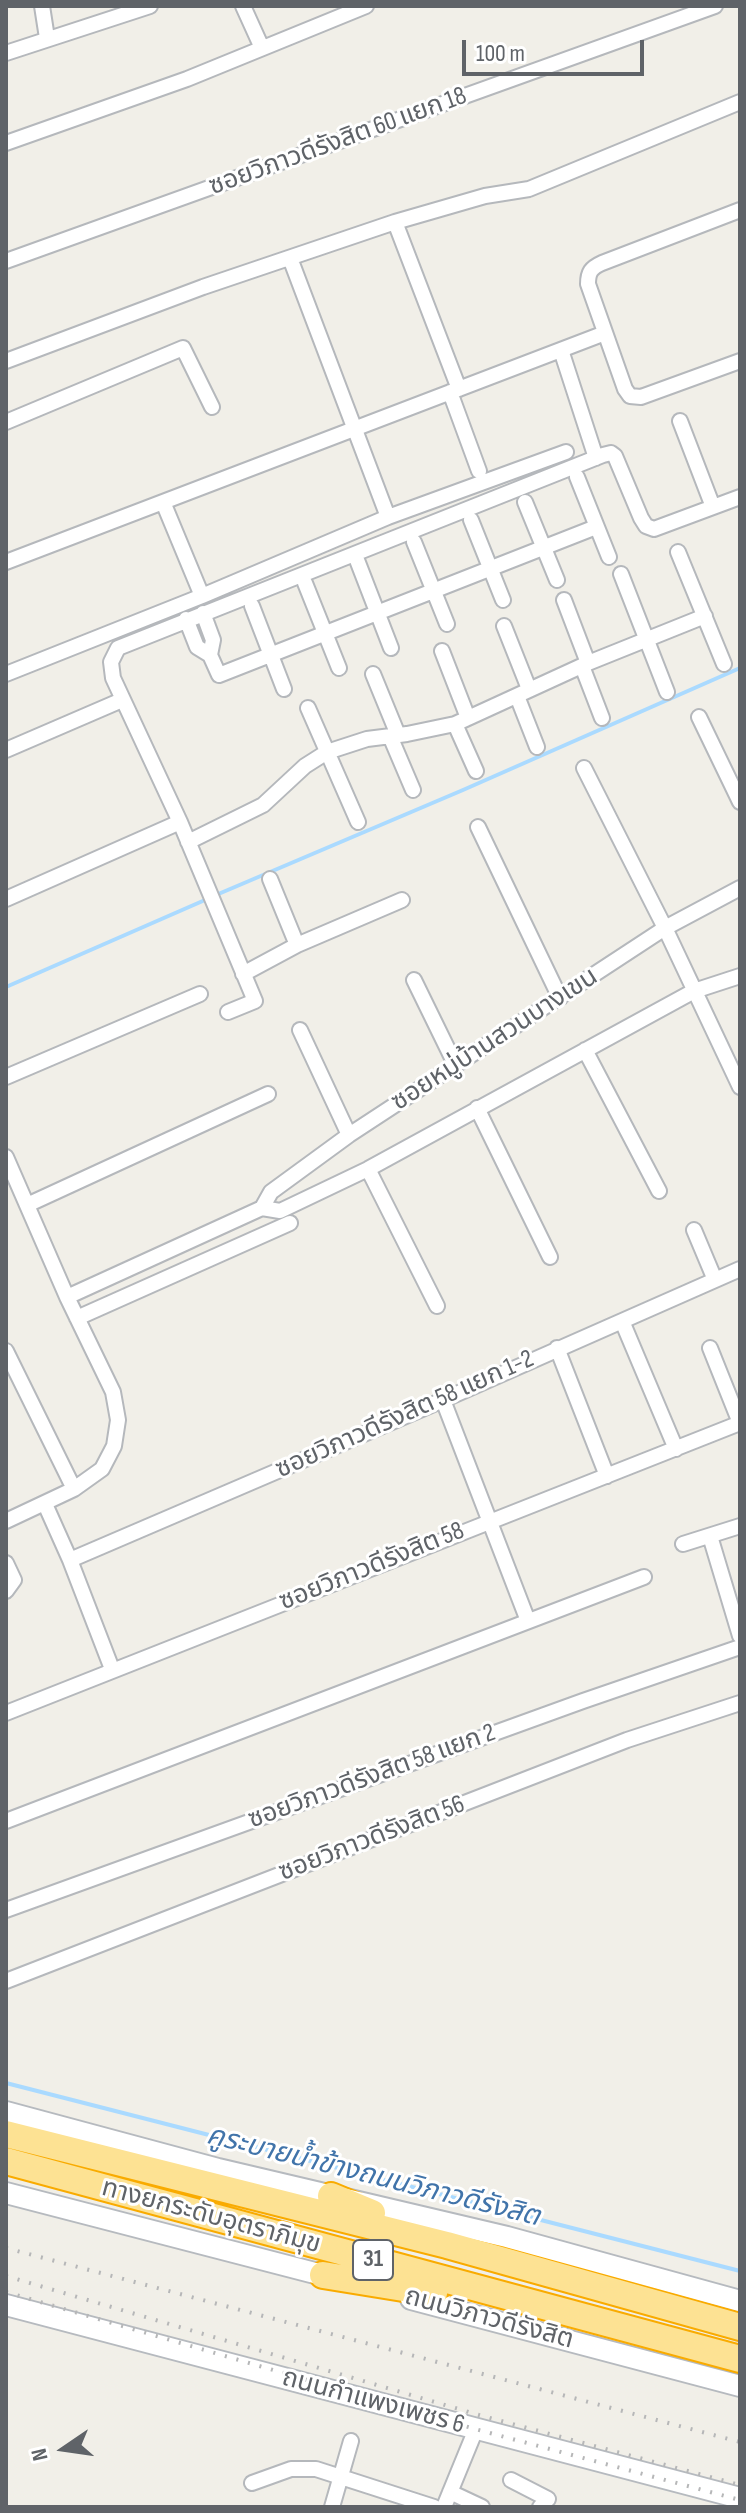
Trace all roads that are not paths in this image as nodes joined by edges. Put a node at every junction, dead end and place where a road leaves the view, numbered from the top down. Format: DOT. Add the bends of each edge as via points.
graph roads {
  1 [pos="42,6"];
  2 [pos="150,6"];
  3 [pos="243,6"];
  4 [pos="366,6"];
  5 [pos="715,6"];
  6 [pos="120,11"];
  7 [pos="47,38"];
  8 [pos="262,48"];
  9 [pos="6,53"];
  10 [pos="740,102"];
  11 [pos="6,143"];
  12 [pos="740,210"];
  13 [pos="395,222"];
  14 [pos="290,258"];
  15 [pos="6,261"];
  16 [pos="605,333"];
  17 [pos="561,350"];
  18 [pos="6,361"];
  19 [pos="740,361"];
  20 [pos="454,391"];
  21 [pos="212,407"];
  22 [pos="680,421"];
  23 [pos="6,422"];
  24 [pos="353,428"];
  25 [pos="566,452"];
  26 [pos="596,458"];
  27 [pos="479,471"];
  28 [pos="577,477"];
  29 [pos="163,502"];
  30 [pos="525,502"];
  31 [pos="739,502"];
  32 [pos="713,507"];
  33 [pos="388,517"];
  34 [pos="471,520"];
  35 [pos="596,527"];
  36 [pos="414,542"];
  37 [pos="544,547"];
  38 [pos="678,552"];
  39 [pos="609,557"];
  40 [pos="357,560"];
  41 [pos="6,562"];
  42 [pos="490,568"];
  43 [pos="621,574"];
  44 [pos="557,580"];
  45 [pos="305,583"];
  46 [pos="433,590"];
  47 [pos="202,596"];
  48 [pos="503,600"];
  49 [pos="564,600"];
  50 [pos="252,606"];
  51 [pos="203,613"];
  52 [pos="377,613"];
  53 [pos="705,616"];
  54 [pos="186,619"];
  55 [pos="447,624"];
  56 [pos="504,626"];
  57 [pos="325,632"];
  58 [pos="646,640"];
  59 [pos="391,648"];
  60 [pos="442,651"];
  61 [pos="270,654"];
  62 [pos="210,655"];
  63 [pos="724,664"];
  64 [pos="585,665"];
  65 [pos="339,668"];
  66 [pos="6,674"];
  67 [pos="373,674"];
  68 [pos="284,689"];
  69 [pos="523,692"];
  70 [pos="667,692"];
  71 [pos="122,700"];
  72 [pos="308,708"];
  73 [pos="699,717"];
  74 [pos="602,718"];
  75 [pos="462,721"];
  76 [pos="394,735"];
  77 [pos="537,747"];
  78 [pos="6,750"];
  79 [pos="327,752"];
  80 [pos="584,768"];
  81 [pos="476,771"];
  82 [pos="413,790"];
  83 [pos="740,802"];
  84 [pos="180,822"];
  85 [pos="358,822"];
  86 [pos="478,827"];
  87 [pos="188,842"];
  88 [pos="270,879"];
  89 [pos="740,888"];
  90 [pos="6,899"];
  91 [pos="402,900"];
  92 [pos="665,928"];
  93 [pos="297,945"];
  94 [pos="243,974"];
  95 [pos="740,976"];
  96 [pos="414,980"];
  97 [pos="694,991"];
  98 [pos="200,994"];
  99 [pos="560,998"];
  100 [pos="228,1012"];
  101 [pos="300,1030"];
  102 [pos="585,1050"];
  103 [pos="456,1066"];
  104 [pos="6,1077"];
  105 [pos="740,1087"];
  106 [pos="268,1094"];
  107 [pos="477,1108"];
  108 [pos="349,1135"];
  109 [pos="6,1157"];
  110 [pos="368,1169"];
  111 [pos="659,1191"];
  112 [pos="27,1205"];
  113 [pos="262,1208"];
  114 [pos="290,1223"];
  115 [pos="694,1230"];
  116 [pos="550,1257"];
  117 [pos="740,1269"];
  118 [pos="715,1280"];
  119 [pos="67,1297"];
  120 [pos="437,1306"];
  121 [pos="77,1318"];
  122 [pos="622,1321"];
  123 [pos="557,1348"];
  124 [pos="710,1348"];
  125 [pos="6,1351"];
  126 [pos="443,1400"];
  127 [pos="740,1423"];
  128 [pos="676,1449"];
  129 [pos="607,1476"];
  130 [pos="74,1489"];
  131 [pos="45,1504"];
  132 [pos="6,1521"];
  133 [pos="489,1521"];
  134 [pos="740,1526"];
  135 [pos="710,1536"];
  136 [pos="683,1544"];
  137 [pos="70,1560"];
  138 [pos="6,1563"];
  139 [pos="644,1577"];
  140 [pos="6,1591"];
  141 [pos="528,1621"];
  142 [pos="740,1636"];
  143 [pos="740,1647"];
  144 [pos="112,1669"];
  145 [pos="740,1703"];
  146 [pos="6,1713"];
  147 [pos="6,1821"];
  148 [pos="6,1910"];
  149 [pos="6,1981"];
  150 [pos="6,2112"];
  151 [pos="6,2134"];
  152 [pos="6,2145"];
  153 [pos="6,2161"];
  154 [pos="6,2180"];
  155 [pos="6,2193"];
  156 [pos="331,2196"];
  157 [pos="447,2245"];
  158 [pos="323,2275"];
  159 [pos="434,2293"];
  160 [pos="740,2301"];
  161 [pos="6,2305"];
  162 [pos="740,2327"];
  163 [pos="740,2342"];
  164 [pos="740,2359"];
  165 [pos="740,2371"];
  166 [pos="740,2386"];
  167 [pos="476,2429"];
  168 [pos="351,2441"];
  169 [pos="340,2477"];
  170 [pos="511,2480"];
  171 [pos="252,2483"];
  172 [pos="450,2492"];
  173 [pos="740,2498"];
  174 [pos="713,2499"];
  175 [pos="332,2507"];
  176 [pos="434,2507"];
  177 [pos="444,2507"];
  178 [pos="480,2507"];
  179 [pos="540,2507"];
  1 -- 7 [label="street"];
  2 -- 6 [label="street"];
  3 -- 8 [label="street"];
  4 -- 8 [label="street"];
  5 -- 15 [label="street, ซอยวิภาวดีรังสิต 60 แยก 18"];
  6 -- 7 [label="street"];
  7 -- 9 [label="street"];
  8 -- 11 [label="street"];
  10 -- 13 [label="street" via="529,189"];
  12 -- 16 [label="street" via="590,271 588,284"];
  13 -- 14 [label="street"];
  13 -- 20 [label="street"];
  14 -- 18 [label="street"];
  14 -- 24 [label="street"];
  16 -- 17 [label="street"];
  16 -- 19 [label="street" via="625,389 634,397"];
  17 -- 20 [label="street"];
  17 -- 26 [label="street"];
  20 -- 24 [label="street"];
  20 -- 27 [label="street"];
  21 -- 23 [label="street" via="183,348"];
  22 -- 32 [label="street"];
  24 -- 29 [label="street"];
  24 -- 33 [label="street"];
  25 -- 33 [label="street"];
  26 -- 32 [label="street" via="615,456 646,526 662,527"];
  26 -- 51 [label="street"];
  28 -- 35 [label="street"];
  29 -- 41 [label="street"];
  29 -- 47 [label="street"];
  30 -- 37 [label="street"];
  31 -- 32 [label="street"];
  33 -- 47 [label="street"];
  34 -- 42 [label="street"];
  35 -- 37 [label="street"];
  35 -- 39 [label="street"];
  36 -- 46 [label="street"];
  37 -- 42 [label="street"];
  37 -- 44 [label="street"];
  38 -- 53 [label="street"];
  40 -- 52 [label="street"];
  42 -- 46 [label="street"];
  42 -- 48 [label="street"];
  43 -- 58 [label="street"];
  45 -- 57 [label="street"];
  46 -- 52 [label="street"];
  46 -- 55 [label="street"];
  47 -- 66 [label="street"];
  49 -- 64 [label="street"];
  50 -- 61 [label="street"];
  51 -- 54 [label="street"];
  51 -- 62 [label="street" via="213,640"];
  52 -- 57 [label="street"];
  52 -- 59 [label="street"];
  53 -- 58 [label="street"];
  53 -- 63 [label="street"];
  54 -- 62 [label="street" via="197,647"];
  54 -- 71 [label="street" via="118,648 111,662"];
  56 -- 69 [label="street"];
  57 -- 61 [label="street"];
  57 -- 65 [label="street"];
  58 -- 64 [label="street"];
  58 -- 70 [label="street"];
  60 -- 75 [label="street"];
  61 -- 62 [label="street" via="219,675"];
  61 -- 68 [label="street"];
  64 -- 69 [label="street"];
  64 -- 74 [label="street"];
  67 -- 76 [label="street"];
  69 -- 75 [label="street"];
  69 -- 77 [label="street"];
  71 -- 78 [label="street"];
  71 -- 84 [label="street"];
  72 -- 79 [label="street"];
  73 -- 83 [label="street"];
  75 -- 76 [label="street"];
  75 -- 81 [label="street"];
  76 -- 79 [label="street"];
  76 -- 82 [label="street"];
  79 -- 85 [label="street"];
  79 -- 87 [label="street" via="263,805"];
  80 -- 92 [label="street"];
  84 -- 87 [label="street"];
  84 -- 90 [label="street"];
  86 -- 99 [label="street"];
  87 -- 94 [label="street"];
  88 -- 93 [label="street"];
  89 -- 92 [label="street, ซอยหมู่บ้านสวนบางเขน"];
  91 -- 93 [label="street"];
  92 -- 97 [label="street"];
  92 -- 99 [label="street, ซอยหมู่บ้านสวนบางเขน"];
  93 -- 94 [label="street"];
  94 -- 100 [label="street" via="255,1001"];
  95 -- 97 [label="street, ซอยหมู่บ้านสวนบางเขน"];
  96 -- 103 [label="street"];
  97 -- 102 [label="street, ซอยหมู่บ้านสวนบางเขน"];
  97 -- 105 [label="street"];
  98 -- 104 [label="street"];
  99 -- 103 [label="street, ซอยหมู่บ้านสวนบางเขน"];
  101 -- 108 [label="street"];
  102 -- 107 [label="street, ซอยหมู่บ้านสวนบางเขน"];
  102 -- 111 [label="street"];
  103 -- 108 [label="street, ซอยหมู่บ้านสวนบางเขน"];
  106 -- 112 [label="street"];
  107 -- 110 [label="street, ซอยหมู่บ้านสวนบางเขน"];
  107 -- 116 [label="street"];
  108 -- 113 [label="street, ซอยหมู่บ้านสวนบางเขน" via="271,1192"];
  109 -- 112 [label="street"];
  110 -- 113 [label="street, ซอยหมู่บ้านสวนบางเขน" via="280,1211"];
  110 -- 120 [label="street"];
  112 -- 119 [label="street"];
  113 -- 119 [label="street, ซอยหมู่บ้านสวนบางเขน"];
  114 -- 121 [label="street"];
  115 -- 118 [label="street"];
  117 -- 118 [label="street, ซอยวิภาวดีรังสิต 58 แยก 1-2"];
  118 -- 122 [label="street, ซอยวิภาวดีรังสิต 58 แยก 1-2"];
  119 -- 121 [label="street"];
  121 -- 130 [label="street" via="113,1392 118,1420 114,1446 102,1469"];
  122 -- 123 [label="street, ซอยวิภาวดีรังสิต 58 แยก 1-2"];
  122 -- 128 [label="street"];
  123 -- 126 [label="street, ซอยวิภาวดีรังสิต 58 แยก 1-2"];
  123 -- 129 [label="street"];
  124 -- 127 [label="street"];
  125 -- 130 [label="street"];
  126 -- 133 [label="street"];
  126 -- 137 [label="street, ซอยวิภาวดีรังสิต 58 แยก 1-2"];
  127 -- 128 [label="street, ซอยวิภาวดีรังสิต 58"];
  128 -- 129 [label="street, ซอยวิภาวดีรังสิต 58"];
  129 -- 133 [label="street, ซอยวิภาวดีรังสิต 58"];
  130 -- 131 [label="street"];
  131 -- 132 [label="street"];
  131 -- 137 [label="street"];
  133 -- 141 [label="street"];
  133 -- 144 [label="street, ซอยวิภาวดีรังสิต 58"];
  134 -- 135 [label="street"];
  135 -- 136 [label="street"];
  135 -- 142 [label="street"];
  137 -- 144 [label="street"];
  138 -- 140 [label="street" via="14,1580"];
  139 -- 141 [label="street"];
  141 -- 147 [label="street"];
  143 -- 148 [label="street, ซอยวิภาวดีรังสิต 58 แยก 2"];
  144 -- 146 [label="street, ซอยวิภาวดีรังสิต 58"];
  145 -- 149 [label="street, ซอยวิภาวดีรังสิต 56" via="598,1752"];
  150 -- 156 [label="main road, 31"];
  151 -- 157 [label="highway, 31"];
  152 -- 163 [label="highway, ทางยกระดับอุตราภิมุข / 31"];
  153 -- 164 [label="highway, ทางยกระดับอุตราภิมุข / 31"];
  154 -- 159 [label="highway, ถนนวิภาวดีรังสิต / 31"];
  155 -- 158 [label="main road, ถนนวิภาวดีรังสิต / 31"];
  156 -- 157 [label="highway"];
  156 -- 160 [label="main road, 31" via="507,2237"];
  157 -- 162 [label="highway, 31"];
  158 -- 159 [label="highway"];
  158 -- 166 [label="main road, ถนนวิภาวดีรังสิต / 31"];
  159 -- 165 [label="highway, ถนนวิภาวดีรังสิต / 31"];
  161 -- 167 [label="main road, ถนนกำแพงเพชร 6"];
  167 -- 172 [label="street"];
  167 -- 174 [label="main road, ถนนกำแพงเพชร 6"];
  168 -- 169 [label="street"];
  169 -- 171 [label="street" via="316,2469 291,2469"];
  169 -- 175 [label="street"];
  169 -- 176 [label="street"];
  170 -- 179 [label="street" via="548,2499"];
  172 -- 177 [label="street"];
  172 -- 178 [label="street"];
  173 -- 174 [label="main road, ถนนกำแพงเพชร 6"];
}
